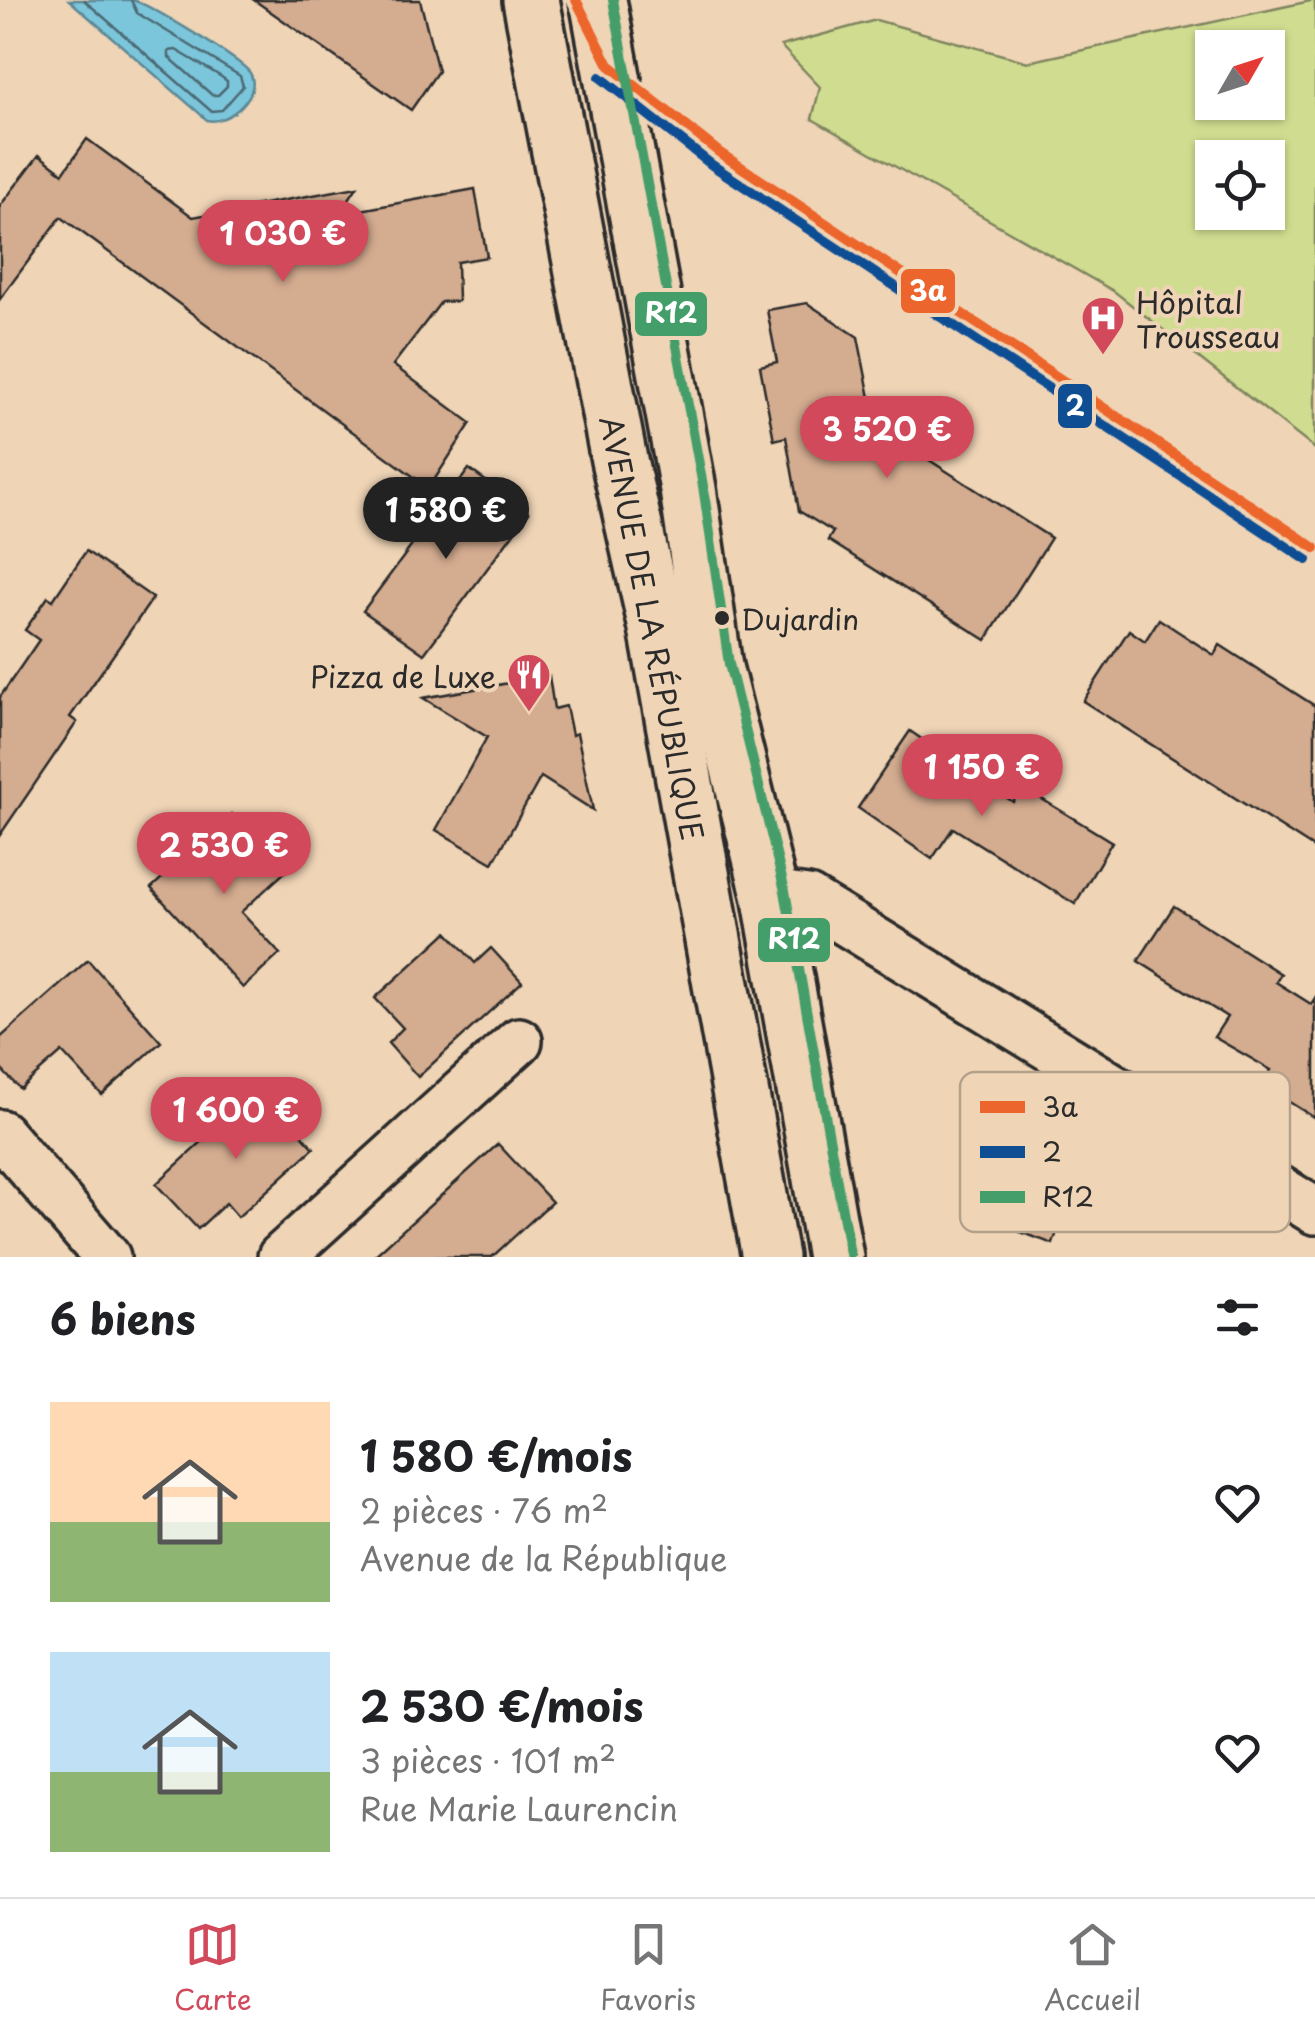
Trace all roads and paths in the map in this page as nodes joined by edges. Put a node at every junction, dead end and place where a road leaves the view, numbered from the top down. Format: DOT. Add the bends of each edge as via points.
graph roads {
  1 [pos="531,0"];
  2 [pos="598,0"];
  3 [pos="770,894"];
  4 [pos="519,1041"];
  5 [pos="1089,1072"];
  6 [pos="0,1133"];
  7 [pos="1290,1196"];
  8 [pos="1315,1211"];
  9 [pos="107,1257"];
  10 [pos="282,1257"];
  11 [pos="770,1257"];
  12 [pos="836,1257"];
  1 -- 11 [label="main road, AVENUE DE LA RÉPUBLIQUE" via="657,628"];
  2 -- 3 [label="main road, AVENUE DE LA RÉPUBLIQUE" via="688,488 714,667"];
  3 -- 5 [label="street" via="808,899"];
  3 -- 12 [label="main road, AVENUE DE LA RÉPUBLIQUE"];
  4 -- 10 [label="street"];
  6 -- 9 [label="street"];
  7 -- 8 [label="street"];
}
